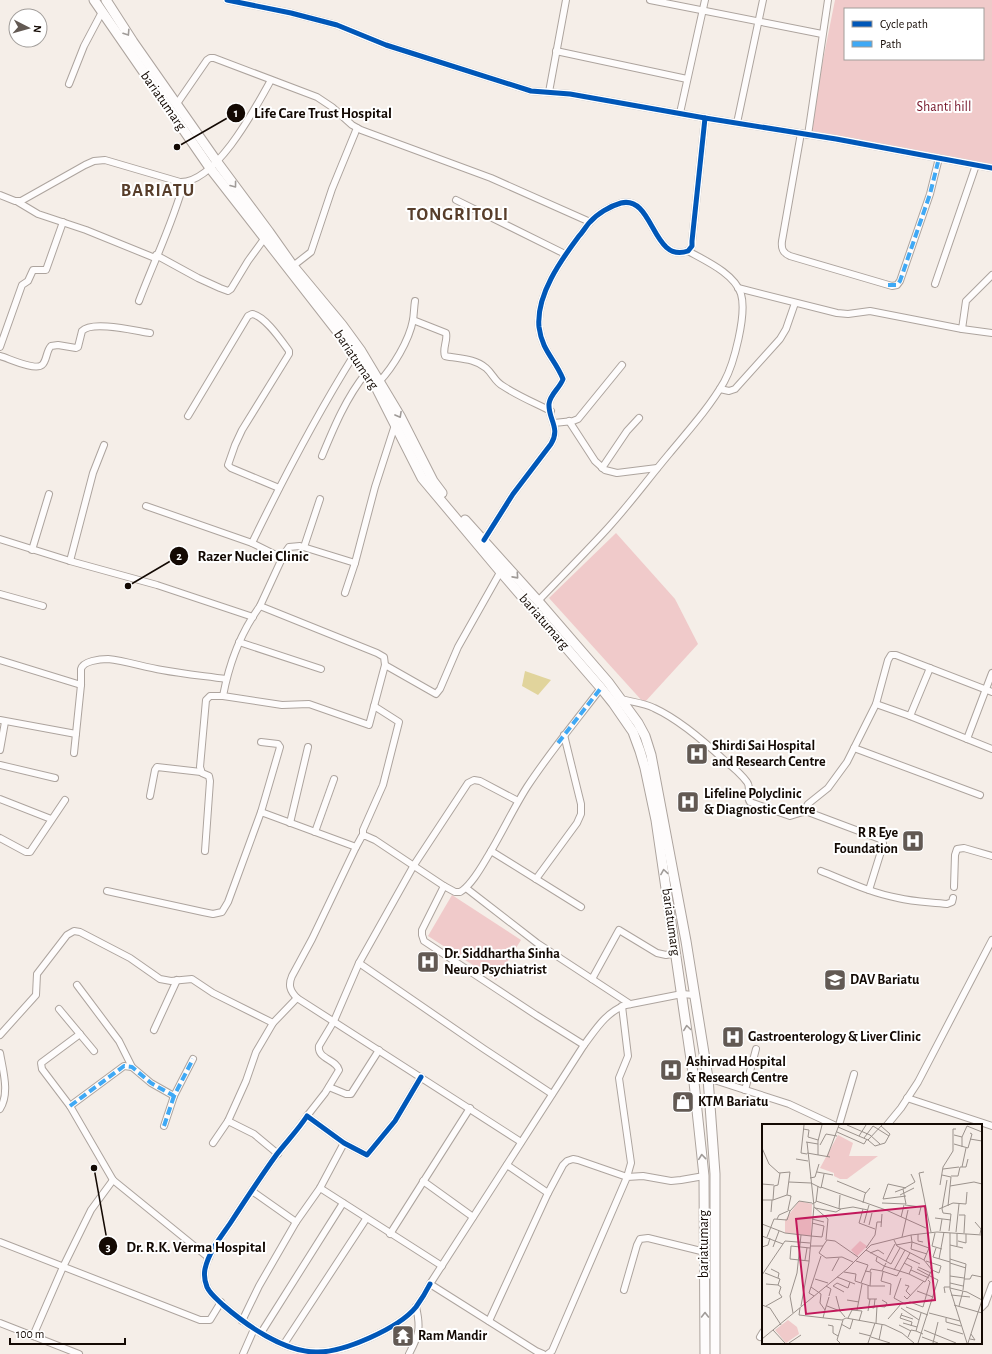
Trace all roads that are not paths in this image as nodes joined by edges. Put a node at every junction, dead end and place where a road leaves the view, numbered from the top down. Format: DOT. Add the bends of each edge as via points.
graph roads {
  1 [pos="94,0"];
  2 [pos="106,0"];
  3 [pos="227,0"];
  4 [pos="566,0"];
  5 [pos="650,0"];
  6 [pos="705,0"];
  7 [pos="763,0"];
  8 [pos="828,0"];
  9 [pos="702,11"];
  10 [pos="102,12"];
  11 [pos="759,22"];
  12 [pos="822,34"];
  13 [pos="556,51"];
  14 [pos="687,79"];
  15 [pos="271,80"];
  16 [pos="69,84"];
  17 [pos="549,92"];
  18 [pos="176,105"];
  19 [pos="680,113"];
  20 [pos="705,118"];
  21 [pos="737,123"];
  22 [pos="357,128"];
  23 [pos="801,133"];
  24 [pos="808,134"];
  25 [pos="939,158"];
  26 [pos="213,165"];
  27 [pos="976,165"];
  28 [pos="992,168"];
  29 [pos="184,182"];
  30 [pos="0,195"];
  31 [pos="456,200"];
  32 [pos="18,202"];
  33 [pos="62,222"];
  34 [pos="590,222"];
  35 [pos="264,239"];
  36 [pos="688,251"];
  37 [pos="565,254"];
  38 [pos="156,257"];
  39 [pos="293,266"];
  40 [pos="992,275"];
  41 [pos="936,284"];
  42 [pos="738,288"];
  43 [pos="139,301"];
  44 [pos="415,301"];
  45 [pos="795,303"];
  46 [pos="413,320"];
  47 [pos="962,329"];
  48 [pos="150,333"];
  49 [pos="992,333"];
  50 [pos="0,347"];
  51 [pos="354,355"];
  52 [pos="0,356"];
  53 [pos="622,365"];
  54 [pos="366,373"];
  55 [pos="379,382"];
  56 [pos="720,389"];
  57 [pos="550,410"];
  58 [pos="188,416"];
  59 [pos="639,418"];
  60 [pos="569,421"];
  61 [pos="554,423"];
  62 [pos="395,425"];
  63 [pos="104,445"];
  64 [pos="322,456"];
  65 [pos="602,468"];
  66 [pos="657,468"];
  67 [pos="279,488"];
  68 [pos="49,494"];
  69 [pos="320,499"];
  70 [pos="146,506"];
  71 [pos="0,539"];
  72 [pos="484,540"];
  73 [pos="252,543"];
  74 [pos="304,547"];
  75 [pos="32,550"];
  76 [pos="282,558"];
  77 [pos="70,561"];
  78 [pos="355,563"];
  79 [pos="503,568"];
  80 [pos="345,593"];
  81 [pos="0,594"];
  82 [pos="538,601"];
  83 [pos="43,606"];
  84 [pos="260,606"];
  85 [pos="253,617"];
  86 [pos="239,642"];
  87 [pos="0,660"];
  88 [pos="385,665"];
  89 [pos="930,668"];
  90 [pos="321,669"];
  91 [pos="992,673"];
  92 [pos="226,679"];
  93 [pos="81,685"];
  94 [pos="601,688"];
  95 [pos="989,691"];
  96 [pos="224,696"];
  97 [pos="621,699"];
  98 [pos="876,704"];
  99 [pos="374,706"];
  100 [pos="910,716"];
  101 [pos="2,721"];
  102 [pos="76,734"];
  103 [pos="564,736"];
  104 [pos="967,739"];
  105 [pos="261,742"];
  106 [pos="0,746"];
  107 [pos="308,747"];
  108 [pos="854,748"];
  109 [pos="992,749"];
  110 [pos="74,753"];
  111 [pos="0,766"];
  112 [pos="201,772"];
  113 [pos="54,778"];
  114 [pos="334,779"];
  115 [pos="980,795"];
  116 [pos="150,796"];
  117 [pos="0,799"];
  118 [pos="64,800"];
  119 [pos="518,802"];
  120 [pos="261,812"];
  121 [pos="803,812"];
  122 [pos="51,819"];
  123 [pos="290,823"];
  124 [pos="315,832"];
  125 [pos="363,836"];
  126 [pos="0,838"];
  127 [pos="356,847"];
  128 [pos="205,850"];
  129 [pos="491,851"];
  130 [pos="992,856"];
  131 [pos="414,865"];
  132 [pos="821,871"];
  133 [pos="536,879"];
  134 [pos="444,886"];
  135 [pos="954,887"];
  136 [pos="466,888"];
  137 [pos="869,890"];
  138 [pos="107,891"];
  139 [pos="953,898"];
  140 [pos="581,907"];
  141 [pos="992,940"];
  142 [pos="674,941"];
  143 [pos="686,941"];
  144 [pos="676,953"];
  145 [pos="360,963"];
  146 [pos="592,979"];
  147 [pos="177,980"];
  148 [pos="77,985"];
  149 [pos="682,994"];
  150 [pos="694,995"];
  151 [pos="297,998"];
  152 [pos="630,1004"];
  153 [pos="622,1006"];
  154 [pos="59,1009"];
  155 [pos="334,1021"];
  156 [pos="273,1023"];
  157 [pos="154,1030"];
  158 [pos="80,1034"];
  159 [pos="0,1035"];
  160 [pos="584,1045"];
  161 [pos="756,1049"];
  162 [pos="379,1050"];
  163 [pos="94,1051"];
  164 [pos="0,1053"];
  165 [pos="193,1059"];
  166 [pos="132,1067"];
  167 [pos="854,1074"];
  168 [pos="422,1077"];
  169 [pos="694,1078"];
  170 [pos="708,1078"];
  171 [pos="329,1086"];
  172 [pos="745,1090"];
  173 [pos="552,1094"];
  174 [pos="174,1096"];
  175 [pos="907,1098"];
  176 [pos="70,1106"];
  177 [pos="470,1108"];
  178 [pos="0,1109"];
  179 [pos="306,1116"];
  180 [pos="228,1120"];
  181 [pos="832,1124"];
  182 [pos="839,1124"];
  183 [pos="888,1124"];
  184 [pos="164,1126"];
  185 [pos="992,1126"];
  186 [pos="344,1142"];
  187 [pos="521,1142"];
  188 [pos="213,1143"];
  189 [pos="278,1154"];
  190 [pos="507,1165"];
  191 [pos="704,1176"];
  192 [pos="627,1177"];
  193 [pos="113,1180"];
  194 [pos="423,1181"];
  195 [pos="320,1188"];
  196 [pos="252,1190"];
  197 [pos="548,1193"];
  198 [pos="343,1203"];
  199 [pos="474,1217"];
  200 [pos="366,1218"];
  201 [pos="296,1222"];
  202 [pos="390,1234"];
  203 [pos="0,1242"];
  204 [pos="705,1252"];
  205 [pos="209,1258"];
  206 [pos="442,1266"];
  207 [pos="63,1267"];
  208 [pos="430,1284"];
  209 [pos="992,1284"];
  210 [pos="624,1290"];
  211 [pos="220,1302"];
  212 [pos="416,1307"];
  213 [pos="982,1307"];
  214 [pos="242,1321"];
  215 [pos="489,1322"];
  216 [pos="0,1323"];
  217 [pos="254,1329"];
  218 [pos="261,1333"];
  219 [pos="33,1336"];
  220 [pos="284,1344"];
  221 [pos="317,1353"];
  222 [pos="79,1354"];
  223 [pos="243,1354"];
  224 [pos="409,1354"];
  225 [pos="543,1354"];
  226 [pos="548,1354"];
  227 [pos="705,1354"];
  228 [pos="715,1354"];
  1 -- 10 [label="main road, bariatumarg"];
  2 -- 18 [label="main road, bariatumarg, one-way"];
  3 -- 17 [label="street" via="337,25 441,63 531,91"];
  4 -- 13 [label="street"];
  5 -- 9 [label="street"];
  6 -- 9 [label="street"];
  7 -- 11 [label="street"];
  8 -- 12 [label="street"];
  9 -- 11 [label="street"];
  9 -- 14 [label="street"];
  10 -- 16 [label="street" via="84,46"];
  10 -- 26 [label="main road, bariatumarg"];
  11 -- 12 [label="street"];
  11 -- 21 [label="street"];
  12 -- 24 [label="street"];
  13 -- 14 [label="street"];
  13 -- 17 [label="street"];
  14 -- 19 [label="street"];
  15 -- 18 [label="street" via="210,58"];
  15 -- 22 [label="street" via="316,97"];
  15 -- 26 [label="street" via="242,129"];
  17 -- 19 [label="street"];
  18 -- 26 [label="main road, bariatumarg"];
  19 -- 20 [label="street"];
  20 -- 21 [label="street"];
  20 -- 36 [label="street" via="692,246"];
  21 -- 23 [label="street"];
  22 -- 34 [label="street" via="491,178"];
  22 -- 39 [label="street" via="332,189 311,252"];
  23 -- 24 [label="street"];
  23 -- 25 [label="street" via="782,241 783,252 892,286 900,281 930,194"];
  24 -- 25 [label="street"];
  25 -- 27 [label="street"];
  26 -- 29 [label="street" via="195,178"];
  26 -- 35 [label="main road, bariatumarg"];
  26 -- 39 [label="main road, bariatumarg, one-way" via="269,232"];
  27 -- 28 [label="street"];
  27 -- 41 [label="street"];
  29 -- 32 [label="street" via="113,161 100,160 85,165"];
  29 -- 38 [label="street" via="174,216"];
  30 -- 32 [label="street"];
  31 -- 37 [label="street"];
  32 -- 33 [label="street" via="30,210"];
  33 -- 38 [label="street"];
  33 -- 50 [label="street" via="46,270 33,270 28,281 22,285"];
  34 -- 36 [label="street" via="611,207 628,202 640,209 667,248 678,253"];
  34 -- 37 [label="street"];
  35 -- 38 [label="street" via="228,291"];
  35 -- 51 [label="main road, bariatumarg"];
  36 -- 42 [label="street" via="725,273"];
  37 -- 57 [label="street" via="543,298 539,316 543,344 563,379 550,399"];
  38 -- 43 [label="street"];
  39 -- 55 [label="main road, bariatumarg" via="342,325"];
  40 -- 47 [label="street" via="966,301"];
  42 -- 45 [label="street"];
  42 -- 56 [label="street" via="742,299 742,319 732,359"];
  44 -- 46 [label="street"];
  45 -- 47 [label="street" via="837,313 870,311"];
  45 -- 56 [label="street" via="780,339 735,389"];
  46 -- 55 [label="street" via="395,364"];
  46 -- 57 [label="street" via="446,333 445,356 466,358 483,366 504,387"];
  47 -- 49 [label="street"];
  48 -- 52 [label="street" via="101,326 84,329 78,347 55,344 51,346 42,365 38,367"];
  51 -- 54 [label="main road, bariatumarg"];
  51 -- 67 [label="street"];
  53 -- 60 [label="street" via="578,419"];
  54 -- 62 [label="main road, bariatumarg"];
  54 -- 64 [label="street" via="352,391"];
  55 -- 72 [label="main road, bariatumarg, one-way" via="400,416 433,481"];
  56 -- 66 [label="street"];
  57 -- 61 [label="street"];
  58 -- 67 [label="street" via="248,316 257,315 273,330 289,354 237,439 228,465"];
  59 -- 65 [label="street"];
  60 -- 61 [label="street"];
  60 -- 65 [label="street"];
  61 -- 72 [label="street" via="555,436 551,444 513,494"];
  62 -- 78 [label="street"];
  62 -- 79 [label="main road, bariatumarg" via="422,478"];
  63 -- 77 [label="street" via="93,473"];
  65 -- 66 [label="street" via="617,473"];
  66 -- 82 [label="street" via="608,528"];
  67 -- 73 [label="street"];
  68 -- 75 [label="street"];
  69 -- 74 [label="street"];
  70 -- 73 [label="street"];
  71 -- 75 [label="street"];
  72 -- 79 [label="main road, bariatumarg"];
  73 -- 76 [label="street"];
  74 -- 76 [label="street" via="289,547"];
  74 -- 78 [label="street"];
  75 -- 77 [label="street"];
  76 -- 84 [label="street"];
  77 -- 85 [label="street" via="157,585"];
  78 -- 80 [label="street"];
  79 -- 82 [label="main road, bariatumarg, one-way"];
  79 -- 88 [label="street" via="458,647 436,694"];
  79 -- 94 [label="main road, bariatumarg"];
  81 -- 83 [label="street"];
  82 -- 97 [label="main road, bariatumarg"];
  84 -- 85 [label="street"];
  84 -- 88 [label="street" via="378,653 384,657"];
  85 -- 86 [label="street"];
  86 -- 90 [label="street"];
  86 -- 92 [label="street"];
  87 -- 93 [label="street"];
  88 -- 99 [label="street"];
  89 -- 95 [label="street"];
  89 -- 98 [label="street" via="891,654"];
  89 -- 100 [label="street"];
  91 -- 95 [label="street"];
  92 -- 93 [label="street" via="107,659 82,666"];
  92 -- 96 [label="street"];
  93 -- 102 [label="street"];
  94 -- 103 [label="street"];
  142 -- 94 [label="main road, bariatumarg, one-way" via="656,820 640,751 633,732"];
  95 -- 104 [label="street"];
  96 -- 99 [label="street" via="282,705 309,704 369,725"];
  96 -- 112 [label="street" via="210,696 206,700"];
  97 -- 121 [label="street" via="653,707 696,736 748,783 750,802 790,816"];
  97 -- 143 [label="main road, bariatumarg" via="645,736 651,755"];
  98 -- 100 [label="street"];
  98 -- 108 [label="street"];
  99 -- 125 [label="street" via="399,722 383,785 363,830"];
  100 -- 104 [label="street"];
  101 -- 102 [label="street"];
  101 -- 106 [label="street"];
  102 -- 110 [label="street"];
  103 -- 119 [label="street"];
  103 -- 133 [label="street" via="580,796 581,814"];
  104 -- 109 [label="street"];
  105 -- 120 [label="street" via="278,744 280,747"];
  107 -- 123 [label="street"];
  108 -- 115 [label="street"];
  108 -- 121 [label="street" via="848,762 836,778 823,793 806,805"];
  111 -- 113 [label="street"];
  112 -- 116 [label="street" via="157,767"];
  112 -- 128 [label="street" via="209,776 210,781"];
  114 -- 124 [label="street"];
  117 -- 122 [label="street"];
  118 -- 122 [label="street"];
  119 -- 129 [label="street"];
  119 -- 131 [label="street" via="480,781 471,781"];
  120 -- 123 [label="street"];
  120 -- 138 [label="street" via="222,912 208,913"];
  121 -- 137 [label="street" via="882,841"];
  122 -- 126 [label="street" via="30,852"];
  123 -- 124 [label="street"];
  124 -- 127 [label="street"];
  125 -- 127 [label="street"];
  125 -- 131 [label="street" via="375,840"];
  127 -- 151 [label="street" via="290,980 290,989"];
  129 -- 133 [label="street"];
  129 -- 136 [label="street"];
  130 -- 135 [label="street" via="964,848 957,849"];
  131 -- 134 [label="street"];
  131 -- 145 [label="street"];
  132 -- 137 [label="street"];
  133 -- 140 [label="street"];
  134 -- 136 [label="street" via="458,892"];
  134 -- 160 [label="street" via="422,930 424,941"];
  136 -- 146 [label="street" via="537,943"];
  137 -- 139 [label="street" via="914,901 947,904 952,902"];
  141 -- 175 [label="street"];
  142 -- 143 [label="street"];
  142 -- 144 [label="main road, bariatumarg"];
  143 -- 150 [label="main road, bariatumarg"];
  144 -- 146 [label="street" via="657,953 619,930"];
  144 -- 149 [label="main road, bariatumarg"];
  145 -- 155 [label="street"];
  145 -- 173 [label="street"];
  146 -- 152 [label="street"];
  147 -- 156 [label="street" via="192,979 213,993"];
  147 -- 157 [label="street"];
  147 -- 159 [label="street" via="160,979 130,958 74,931 37,974 36,995"];
  148 -- 166 [label="street" via="119,1041"];
  149 -- 150 [label="street"];
  149 -- 152 [label="street"];
  169 -- 149 [label="main road, bariatumarg, one-way"];
  150 -- 170 [label="main road, bariatumarg"];
  151 -- 155 [label="street"];
  151 -- 156 [label="street"];
  152 -- 153 [label="street"];
  153 -- 160 [label="street" via="608,1014"];
  153 -- 192 [label="street" via="628,1056 619,1078 631,1163"];
  154 -- 158 [label="street"];
  155 -- 162 [label="street"];
  155 -- 171 [label="street" via="319,1048 321,1055 340,1069"];
  156 -- 180 [label="street" via="256,1052"];
  158 -- 163 [label="street"];
  158 -- 176 [label="street" via="40,1066"];
  160 -- 173 [label="street"];
  161 -- 172 [label="street"];
  162 -- 168 [label="street"];
  162 -- 171 [label="street" via="351,1094"];
  164 -- 178 [label="street" via="5,1097"];
  165 -- 174 [label="street"];
  166 -- 174 [label="street" via="151,1083"];
  166 -- 176 [label="street" via="122,1067"];
  167 -- 182 [label="street"];
  168 -- 177 [label="street"];
  168 -- 186 [label="street" via="395,1121 367,1155"];
  169 -- 170 [label="street"];
  191 -- 169 [label="main road, bariatumarg, one-way"];
  170 -- 172 [label="street"];
  170 -- 228 [label="main road, bariatumarg" via="715,1188"];
  171 -- 179 [label="street"];
  172 -- 181 [label="street" via="789,1104"];
  173 -- 187 [label="street"];
  174 -- 184 [label="street"];
  175 -- 183 [label="street"];
  175 -- 185 [label="street"];
  176 -- 193 [label="street"];
  177 -- 187 [label="street"];
  177 -- 194 [label="street"];
  179 -- 186 [label="street"];
  179 -- 189 [label="street"];
  180 -- 188 [label="street"];
  180 -- 189 [label="street" via="254,1134"];
  186 -- 195 [label="street"];
  187 -- 190 [label="street"];
  189 -- 196 [label="street"];
  190 -- 197 [label="street"];
  190 -- 199 [label="street"];
  191 -- 192 [label="street" via="671,1181 643,1176"];
  191 -- 204 [label="main road, bariatumarg"];
  192 -- 197 [label="street" via="573,1159 563,1165"];
  192 -- 226 [label="street" via="552,1351"];
  193 -- 205 [label="street"];
  193 -- 207 [label="street" via="91,1210"];
  194 -- 199 [label="street"];
  194 -- 202 [label="street"];
  195 -- 198 [label="street"];
  195 -- 201 [label="street"];
  196 -- 201 [label="street"];
  196 -- 205 [label="street" via="211,1251"];
  197 -- 215 [label="street"];
  198 -- 200 [label="street"];
  198 -- 218 [label="street"];
  199 -- 206 [label="street"];
  200 -- 202 [label="street"];
  200 -- 220 [label="street"];
  201 -- 214 [label="street"];
  202 -- 206 [label="street"];
  203 -- 207 [label="street"];
  204 -- 210 [label="street" via="648,1238 640,1239"];
  227 -- 204 [label="main road, bariatumarg, one-way"];
  205 -- 211 [label="street" via="205,1270 207,1288"];
  206 -- 208 [label="street"];
  207 -- 211 [label="street" via="204,1321 210,1320"];
  207 -- 219 [label="street"];
  208 -- 212 [label="street"];
  208 -- 215 [label="street"];
  209 -- 213 [label="street"];
  211 -- 214 [label="street"];
  212 -- 221 [label="street" via="401,1321 382,1332 349,1345"];
  212 -- 224 [label="street" via="419,1332"];
  214 -- 217 [label="street"];
  215 -- 225 [label="street"];
  216 -- 219 [label="street"];
  217 -- 218 [label="street"];
  217 -- 223 [label="street"];
  218 -- 220 [label="street"];
  219 -- 222 [label="street"];
  220 -- 221 [label="street"];
}
